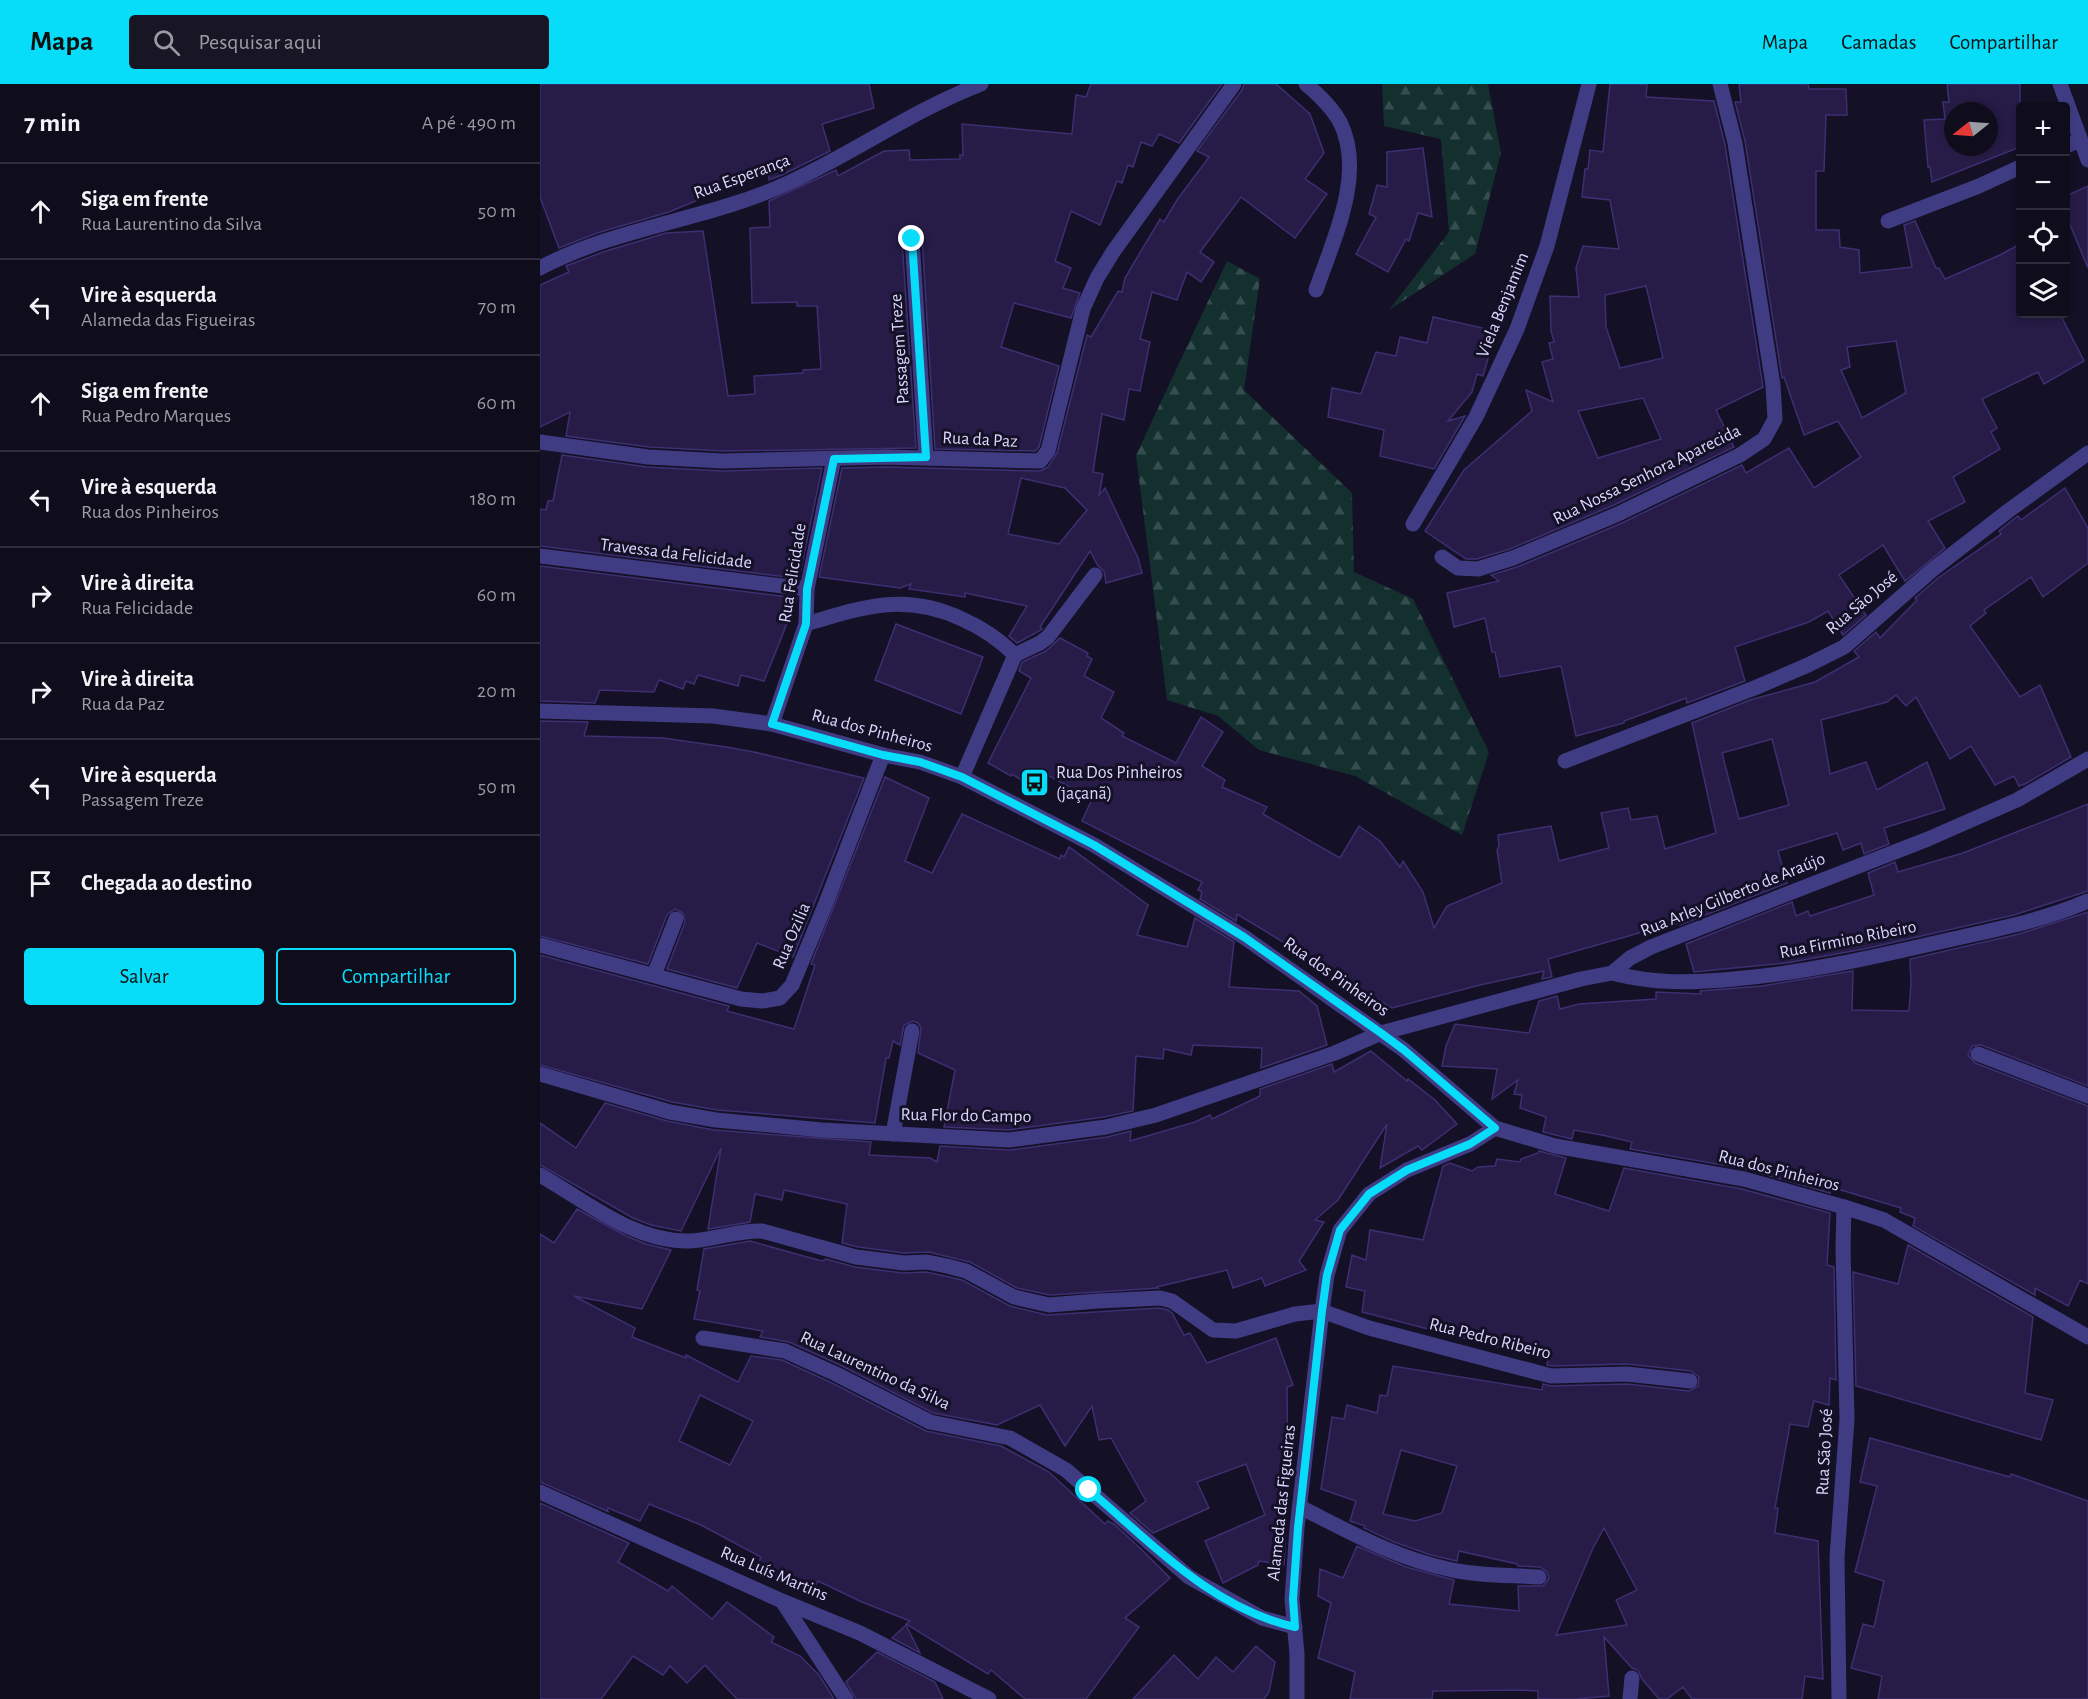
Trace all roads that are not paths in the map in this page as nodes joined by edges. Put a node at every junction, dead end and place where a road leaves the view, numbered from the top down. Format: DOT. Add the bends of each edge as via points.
graph roads {
  1 [pos="981,84"];
  2 [pos="1234,84"];
  3 [pos="1306,84"];
  4 [pos="1589,84"];
  5 [pos="1720,84"];
  6 [pos="2060,84"];
  7 [pos="2073,143"];
  8 [pos="2088,160"];
  9 [pos="2016,169"];
  10 [pos="1888,221"];
  11 [pos="912,239"];
  12 [pos="540,268"];
  13 [pos="1316,290"];
  14 [pos="540,442"];
  15 [pos="2088,453"];
  16 [pos="926,457"];
  17 [pos="834,459"];
  18 [pos="1413,524"];
  19 [pos="540,556"];
  20 [pos="1442,557"];
  21 [pos="1095,575"];
  22 [pos="807,589"];
  23 [pos="806,624"];
  24 [pos="1015,654"];
  25 [pos="540,711"];
  26 [pos="772,724"];
  27 [pos="883,755"];
  28 [pos="2088,759"];
  29 [pos="1565,760"];
  30 [pos="962,777"];
  31 [pos="2088,901"];
  32 [pos="676,919"];
  33 [pos="540,945"];
  34 [pos="1612,973"];
  35 [pos="654,975"];
  36 [pos="912,1031"];
  37 [pos="1381,1033"];
  38 [pos="1978,1054"];
  39 [pos="540,1074"];
  40 [pos="2088,1096"];
  41 [pos="1495,1128"];
  42 [pos="893,1134"];
  43 [pos="540,1175"];
  44 [pos="1844,1207"];
  45 [pos="1322,1311"];
  46 [pos="2088,1337"];
  47 [pos="703,1338"];
  48 [pos="1690,1381"];
  49 [pos="540,1492"];
  50 [pos="1300,1508"];
  51 [pos="1539,1577"];
  52 [pos="782,1601"];
  53 [pos="1295,1627"];
  54 [pos="1632,1678"];
  55 [pos="846,1699"];
  56 [pos="989,1699"];
  57 [pos="1297,1699"];
  58 [pos="1630,1699"];
  59 [pos="1839,1699"];
  1 -- 12 [label="street, Rua Esperança" via="901,121 787,184 619,236"];
  2 -- 16 [label="street, Rua da Paz" via="1097,278 1083,309 1048,451 1040,461"];
  3 -- 13 [label="street" via="1328,104 1340,122 1349,166 1349,192"];
  4 -- 18 [label="street, Viela Benjamim" via="1547,246 1516,329 1476,417"];
  5 -- 20 [label="street, Rua Nossa Senhora Aparecida" via="1735,143 1773,385 1775,418 1764,439 1740,455 1618,514 1513,558 1478,569 1458,568"];
  6 -- 7 [label="street"];
  7 -- 8 [label="street"];
  9 -- 10 [label="street"];
  11 -- 16 [label="street, Passagem Treze"];
  14 -- 17 [label="street, Rua da Paz" via="648,457 723,461"];
  15 -- 29 [label="street, Rua São José" via="1932,570 1844,647 1757,687"];
  16 -- 17 [label="street, Rua da Paz"];
  17 -- 22 [label="street, Rua Felicidade"];
  19 -- 22 [label="street, Travessa da Felicidade"];
  21 -- 24 [label="street" via="1048,637"];
  22 -- 23 [label="street, Rua Felicidade"];
  23 -- 24 [label="street" via="858,609 916,604 944,610 970,622"];
  23 -- 26 [label="street, Rua Felicidade"];
  24 -- 30 [label="street"];
  25 -- 26 [label="street, Rua dos Pinheiros" via="713,716"];
  26 -- 27 [label="street, Rua dos Pinheiros"];
  27 -- 30 [label="street, Rua dos Pinheiros" via="920,762"];
  27 -- 35 [label="street, Rua Ozilia" via="792,985 780,998 741,999"];
  28 -- 34 [label="street, Rua Arley Gilberto de Araújo" via="2017,800 1928,839 1651,946"];
  30 -- 37 [label="street, Rua dos Pinheiros" via="1094,845 1204,912"];
  31 -- 34 [label="street, Rua Firmino Ribeiro" via="2035,920 1837,965 1764,977 1662,982"];
  32 -- 35 [label="street"];
  33 -- 35 [label="street, Rua Ozilia"];
  34 -- 37 [label="street, Rua Arley Gilberto de Araújo"];
  36 -- 42 [label="street"];
  37 -- 41 [label="street, Rua dos Pinheiros"];
  37 -- 42 [label="street, Rua Flor do Campo" via="1335,1053 1156,1115 1106,1127 1009,1140"];
  38 -- 40 [label="street"];
  39 -- 42 [label="street, Rua Flor do Campo" via="670,1112 716,1120"];
  41 -- 44 [label="street, Rua dos Pinheiros" via="1555,1146 1744,1179"];
  41 -- 45 [label="street, Alameda das Figueiras" via="1470,1144 1407,1170 1369,1194 1340,1230"];
  43 -- 45 [label="street" via="626,1226 664,1239 690,1241 762,1231 856,1257 947,1266 966,1271 1014,1297 1049,1305 1160,1298 1172,1301 1213,1330 1236,1331 1295,1314"];
  44 -- 46 [label="street, Rua dos Pinheiros" via="1884,1220"];
  44 -- 59 [label="street, Rua São José" via="1847,1419 1837,1557"];
  45 -- 48 [label="street, Rua Pedro Ribeiro" via="1369,1328 1551,1376 1627,1374"];
  45 -- 50 [label="street, Alameda das Figueiras"];
  47 -- 53 [label="street, Rua Laurentino da Silva" via="785,1351 930,1422 1010,1438 1066,1470 1189,1577 1262,1618"];
  49 -- 52 [label="street, Rua Luís Martins"];
  50 -- 51 [label="street" via="1412,1560 1449,1570"];
  50 -- 53 [label="street, Alameda das Figueiras" via="1293,1599"];
  52 -- 55 [label="street"];
  52 -- 56 [label="street, Rua Luís Martins" via="860,1633"];
  53 -- 57 [label="street, Alameda das Figueiras"];
  54 -- 58 [label="street"];
}
